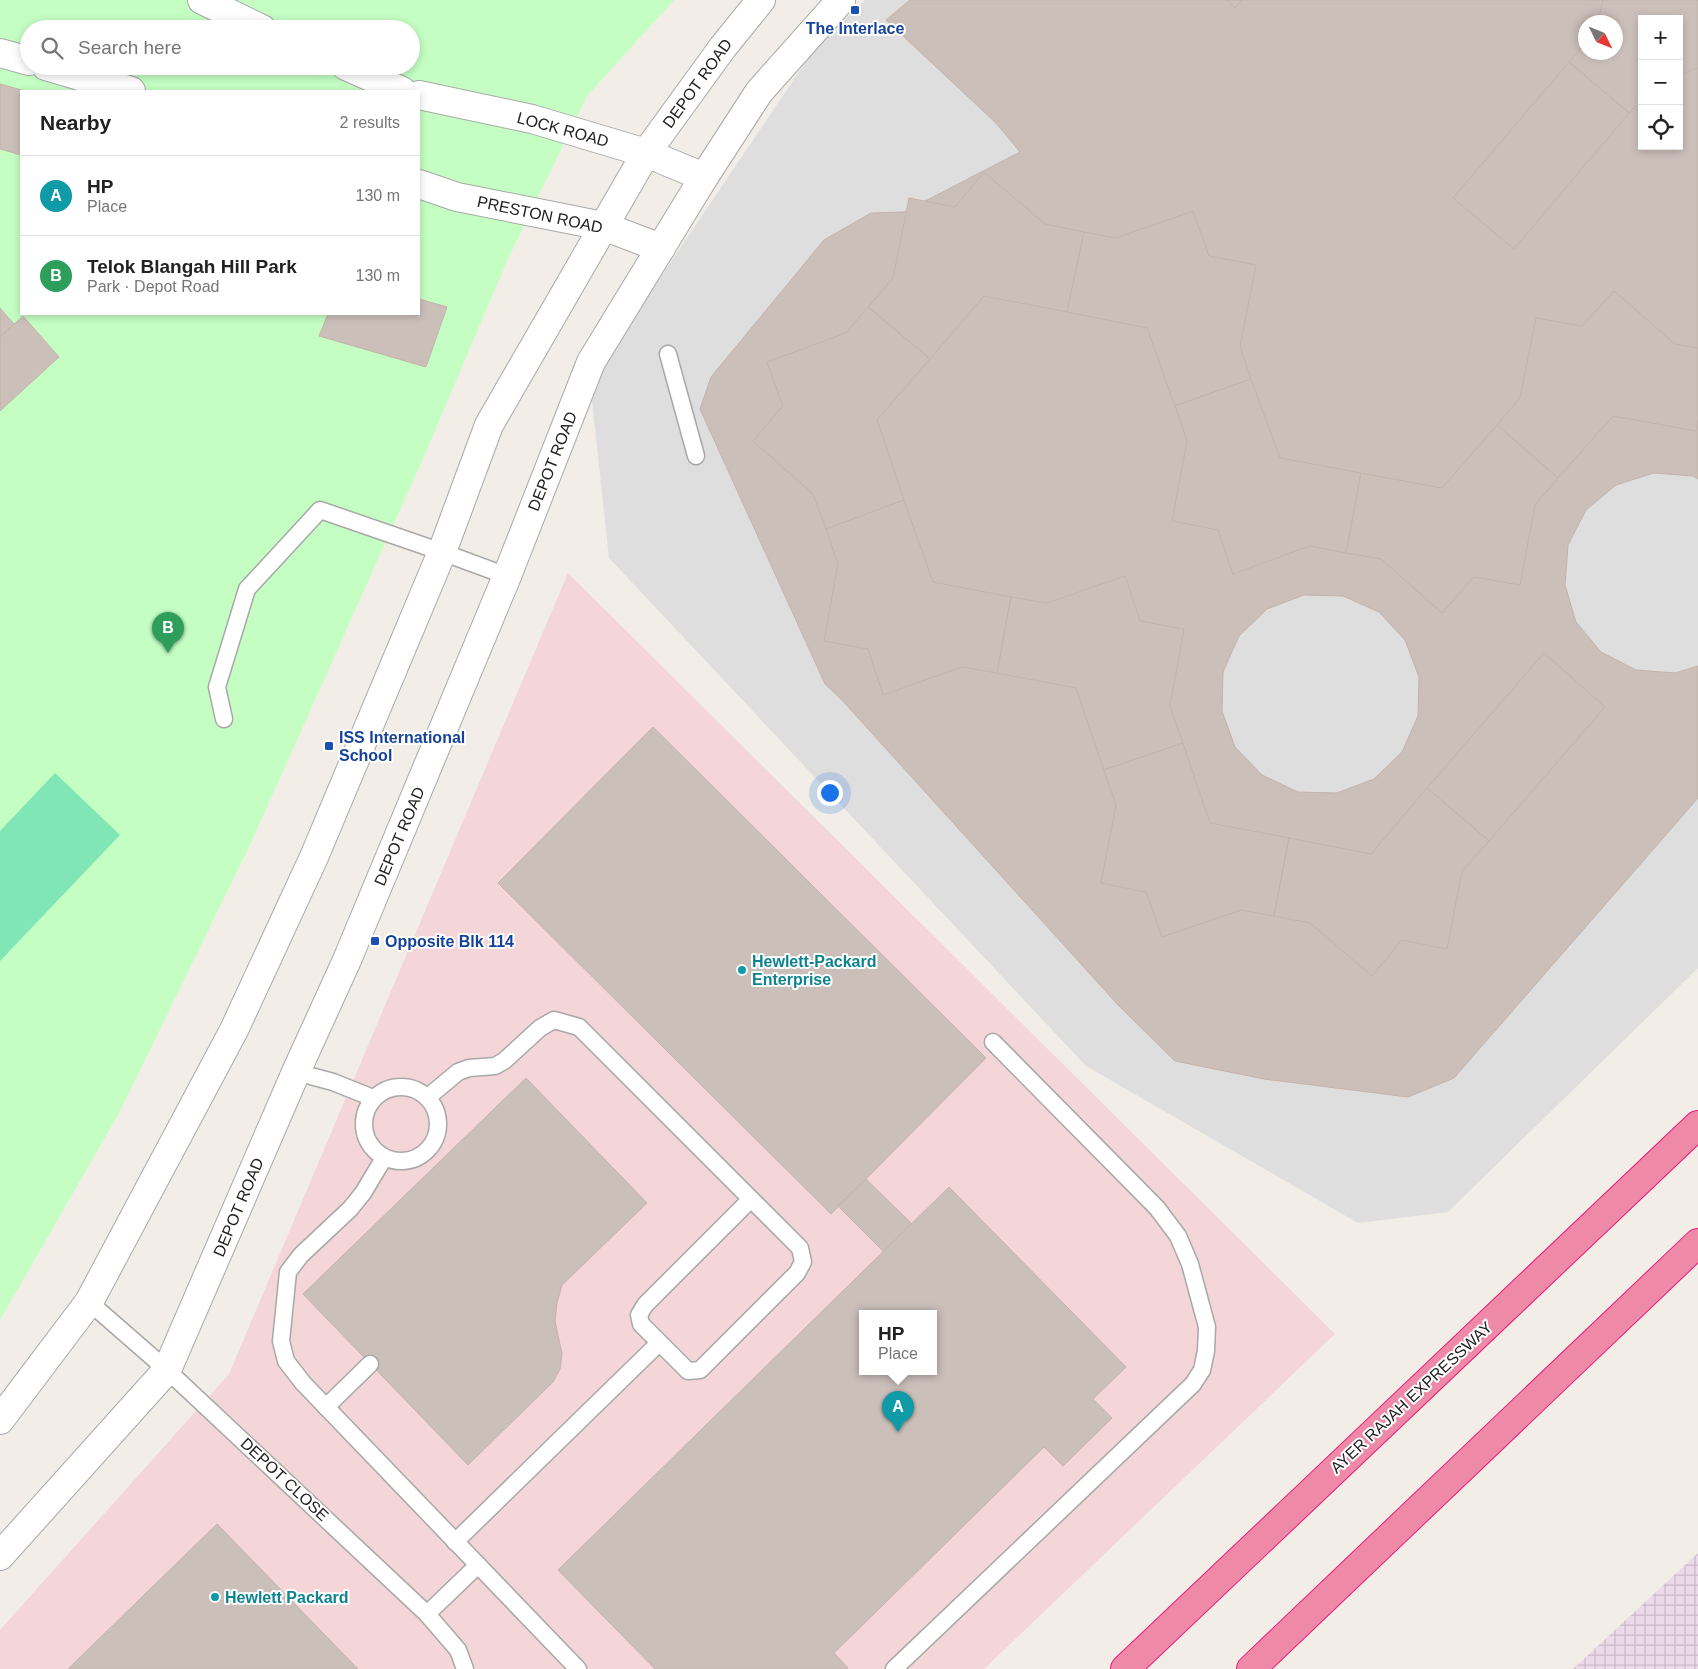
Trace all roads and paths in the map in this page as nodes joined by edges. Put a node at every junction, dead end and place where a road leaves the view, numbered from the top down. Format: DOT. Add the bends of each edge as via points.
graph roads {
  1 [pos="202,0"];
  2 [pos="761,0"];
  3 [pos="841,0"];
  4 [pos="243,20"];
  5 [pos="0,53"];
  6 [pos="20,59"];
  7 [pos="77,75"];
  8 [pos="366,75"];
  9 [pos="128,90"];
  10 [pos="400,90"];
  11 [pos="420,94"];
  12 [pos="646,153"];
  13 [pos="704,177"];
  14 [pos="420,184"];
  15 [pos="603,226"];
  16 [pos="661,248"];
  17 [pos="668,354"];
  18 [pos="696,456"];
  19 [pos="442,552"];
  20 [pos="506,576"];
  21 [pos="224,719"];
  22 [pos="994,1042"];
  23 [pos="296,1072"];
  24 [pos="428,1097"];
  25 [pos="373,1098"];
  26 [pos="1698,1125"];
  27 [pos="384,1158"];
  28 [pos="751,1199"];
  29 [pos="1698,1243"];
  30 [pos="89,1302"];
  31 [pos="659,1343"];
  32 [pos="370,1364"];
  33 [pos="167,1370"];
  34 [pos="326,1407"];
  35 [pos="0,1420"];
  36 [pos="455,1542"];
  37 [pos="0,1556"];
  38 [pos="478,1565"];
  39 [pos="427,1614"];
  40 [pos="465,1669"];
  41 [pos="578,1669"];
  42 [pos="894,1669"];
  43 [pos="1125,1669"];
  44 [pos="1251,1669"];
  1 -- 4 [label="street"];
  2 -- 12 [label="street, DEPOT ROAD"];
  3 -- 13 [label="street, DEPOT ROAD" via="759,92"];
  5 -- 6 [label="street"];
  7 -- 9 [label="street"];
  8 -- 10 [label="street"];
  11 -- 12 [label="street, LOCK ROAD" via="532,119"];
  12 -- 13 [label="street, LOCK ROAD"];
  12 -- 15 [label="street, DEPOT ROAD"];
  13 -- 16 [label="street, DEPOT ROAD"];
  14 -- 15 [label="street, PRESTON ROAD" via="457,197"];
  15 -- 16 [label="street, PRESTON ROAD"];
  15 -- 19 [label="street, DEPOT ROAD" via="489,425"];
  16 -- 20 [label="street, DEPOT ROAD" via="591,362"];
  17 -- 18 [label="lane"];
  19 -- 20 [label="lane"];
  19 -- 21 [label="lane" via="320,510 247,589 217,687"];
  19 -- 30 [label="street, DEPOT ROAD" via="314,857 242,1013"];
  20 -- 23 [label="street, DEPOT ROAD" via="347,960"];
  22 -- 42 [label="lane" via="1157,1208 1178,1236 1190,1264 1207,1326 1206,1350 1202,1370 1193,1384"];
  23 -- 25 [label="lane"];
  23 -- 33 [label="street, DEPOT ROAD"];
  24 -- 25 [label="lane" via="416,1088 400,1086 386,1089"];
  24 -- 27 [label="lane" via="437,1112 438,1121 432,1146 418,1157 401,1162"];
  24 -- 28 [label="lane" via="458,1072 504,1062 540,1028 554,1020 579,1027"];
  25 -- 27 [label="lane" via="365,1113 364,1131 371,1146"];
  26 -- 43 [label="highway, AYER RAJAH EXPRESSWAY"];
  27 -- 34 [label="lane" via="350,1209 301,1255 288,1272 281,1341 286,1361"];
  28 -- 31 [label="lane" via="645,1305 638,1316 641,1324"];
  28 -- 31 [label="lane" via="800,1248 803,1262 797,1274 700,1370 688,1371"];
  29 -- 44 [label="highway"];
  30 -- 33 [label="lane, DEPOT CLOSE"];
  30 -- 35 [label="street, DEPOT ROAD"];
  31 -- 36 [label="lane"];
  32 -- 34 [label="lane"];
  33 -- 37 [label="street, DEPOT ROAD"];
  33 -- 39 [label="lane, DEPOT CLOSE"];
  34 -- 36 [label="lane"];
  36 -- 38 [label="lane"];
  38 -- 39 [label="lane"];
  38 -- 41 [label="lane"];
  39 -- 40 [label="lane, DEPOT CLOSE" via="458,1650"];
}
